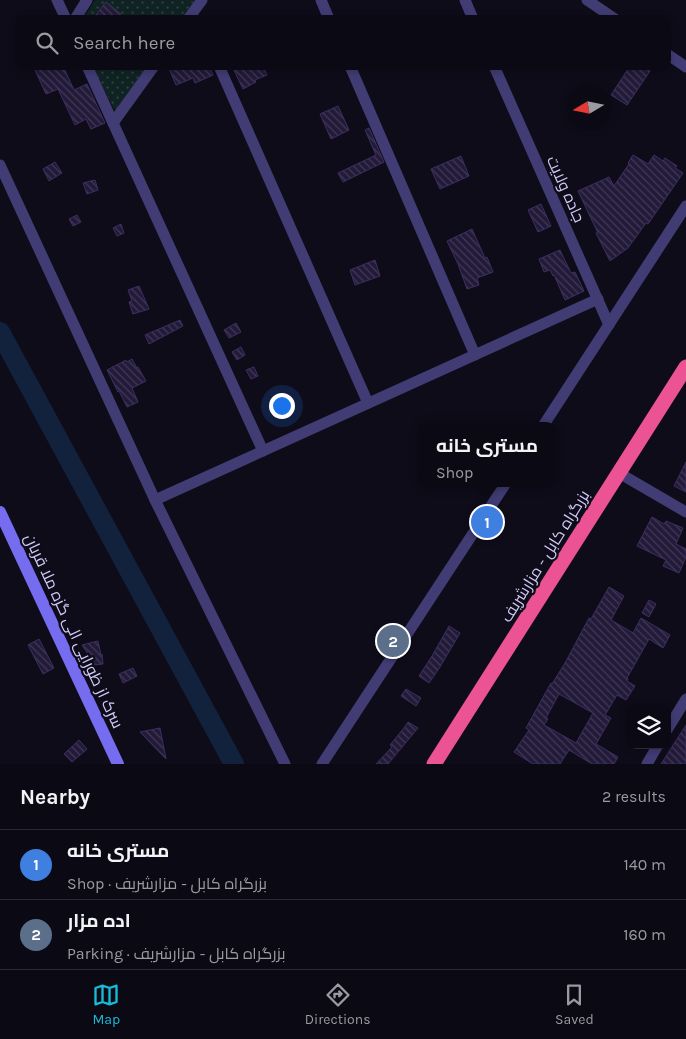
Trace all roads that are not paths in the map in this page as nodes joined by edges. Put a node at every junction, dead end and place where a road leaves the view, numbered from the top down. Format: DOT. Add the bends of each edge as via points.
graph roads {
  1 [pos="57,0"];
  2 [pos="87,0"];
  3 [pos="202,0"];
  4 [pos="321,0"];
  5 [pos="465,0"];
  6 [pos="587,0"];
  7 [pos="64,15"];
  8 [pos="77,15"];
  9 [pos="194,15"];
  10 [pos="327,15"];
  11 [pos="471,15"];
  12 [pos="609,15"];
  13 [pos="671,57"];
  14 [pos="686,67"];
  15 [pos="90,70"];
  16 [pos="151,70"];
  17 [pos="221,70"];
  18 [pos="352,70"];
  19 [pos="496,70"];
  20 [pos="113,123"];
  21 [pos="0,165"];
  22 [pos="686,206"];
  23 [pos="598,300"];
  24 [pos="609,325"];
  25 [pos="476,355"];
  26 [pos="686,367"];
  27 [pos="368,403"];
  28 [pos="546,422"];
  29 [pos="263,451"];
  30 [pos="619,473"];
  31 [pos="503,487"];
  32 [pos="155,500"];
  33 [pos="0,512"];
  34 [pos="686,512"];
  35 [pos="686,699"];
  36 [pos="671,723"];
  37 [pos="655,749"];
  38 [pos="118,764"];
  39 [pos="285,764"];
  40 [pos="322,764"];
  41 [pos="434,764"];
  42 [pos="646,764"];
  1 -- 7 [label="street"];
  2 -- 8 [label="street"];
  3 -- 9 [label="street"];
  4 -- 10 [label="street"];
  5 -- 11 [label="street"];
  6 -- 12 [label="street"];
  13 -- 14 [label="street"];
  15 -- 20 [label="street"];
  16 -- 20 [label="street"];
  17 -- 27 [label="street"];
  18 -- 25 [label="street"];
  19 -- 23 [label="street, جاده ولایت"];
  20 -- 29 [label="street"];
  21 -- 32 [label="street"];
  22 -- 24 [label="street"];
  23 -- 24 [label="street, جاده ولایت"];
  23 -- 25 [label="street"];
  24 -- 28 [label="street"];
  25 -- 27 [label="street"];
  26 -- 30 [label="highway, بزرگراه کابل - مزارشریف"];
  27 -- 29 [label="street"];
  29 -- 32 [label="street"];
  30 -- 34 [label="street"];
  30 -- 41 [label="highway, بزرگراه کابل - مزارشریف"];
  31 -- 40 [label="street"];
  32 -- 39 [label="street"];
  33 -- 38 [label="street, سرک از ظورایی الی گزه ملا قربان"];
  35 -- 36 [label="street"];
  37 -- 42 [label="street"];
}
